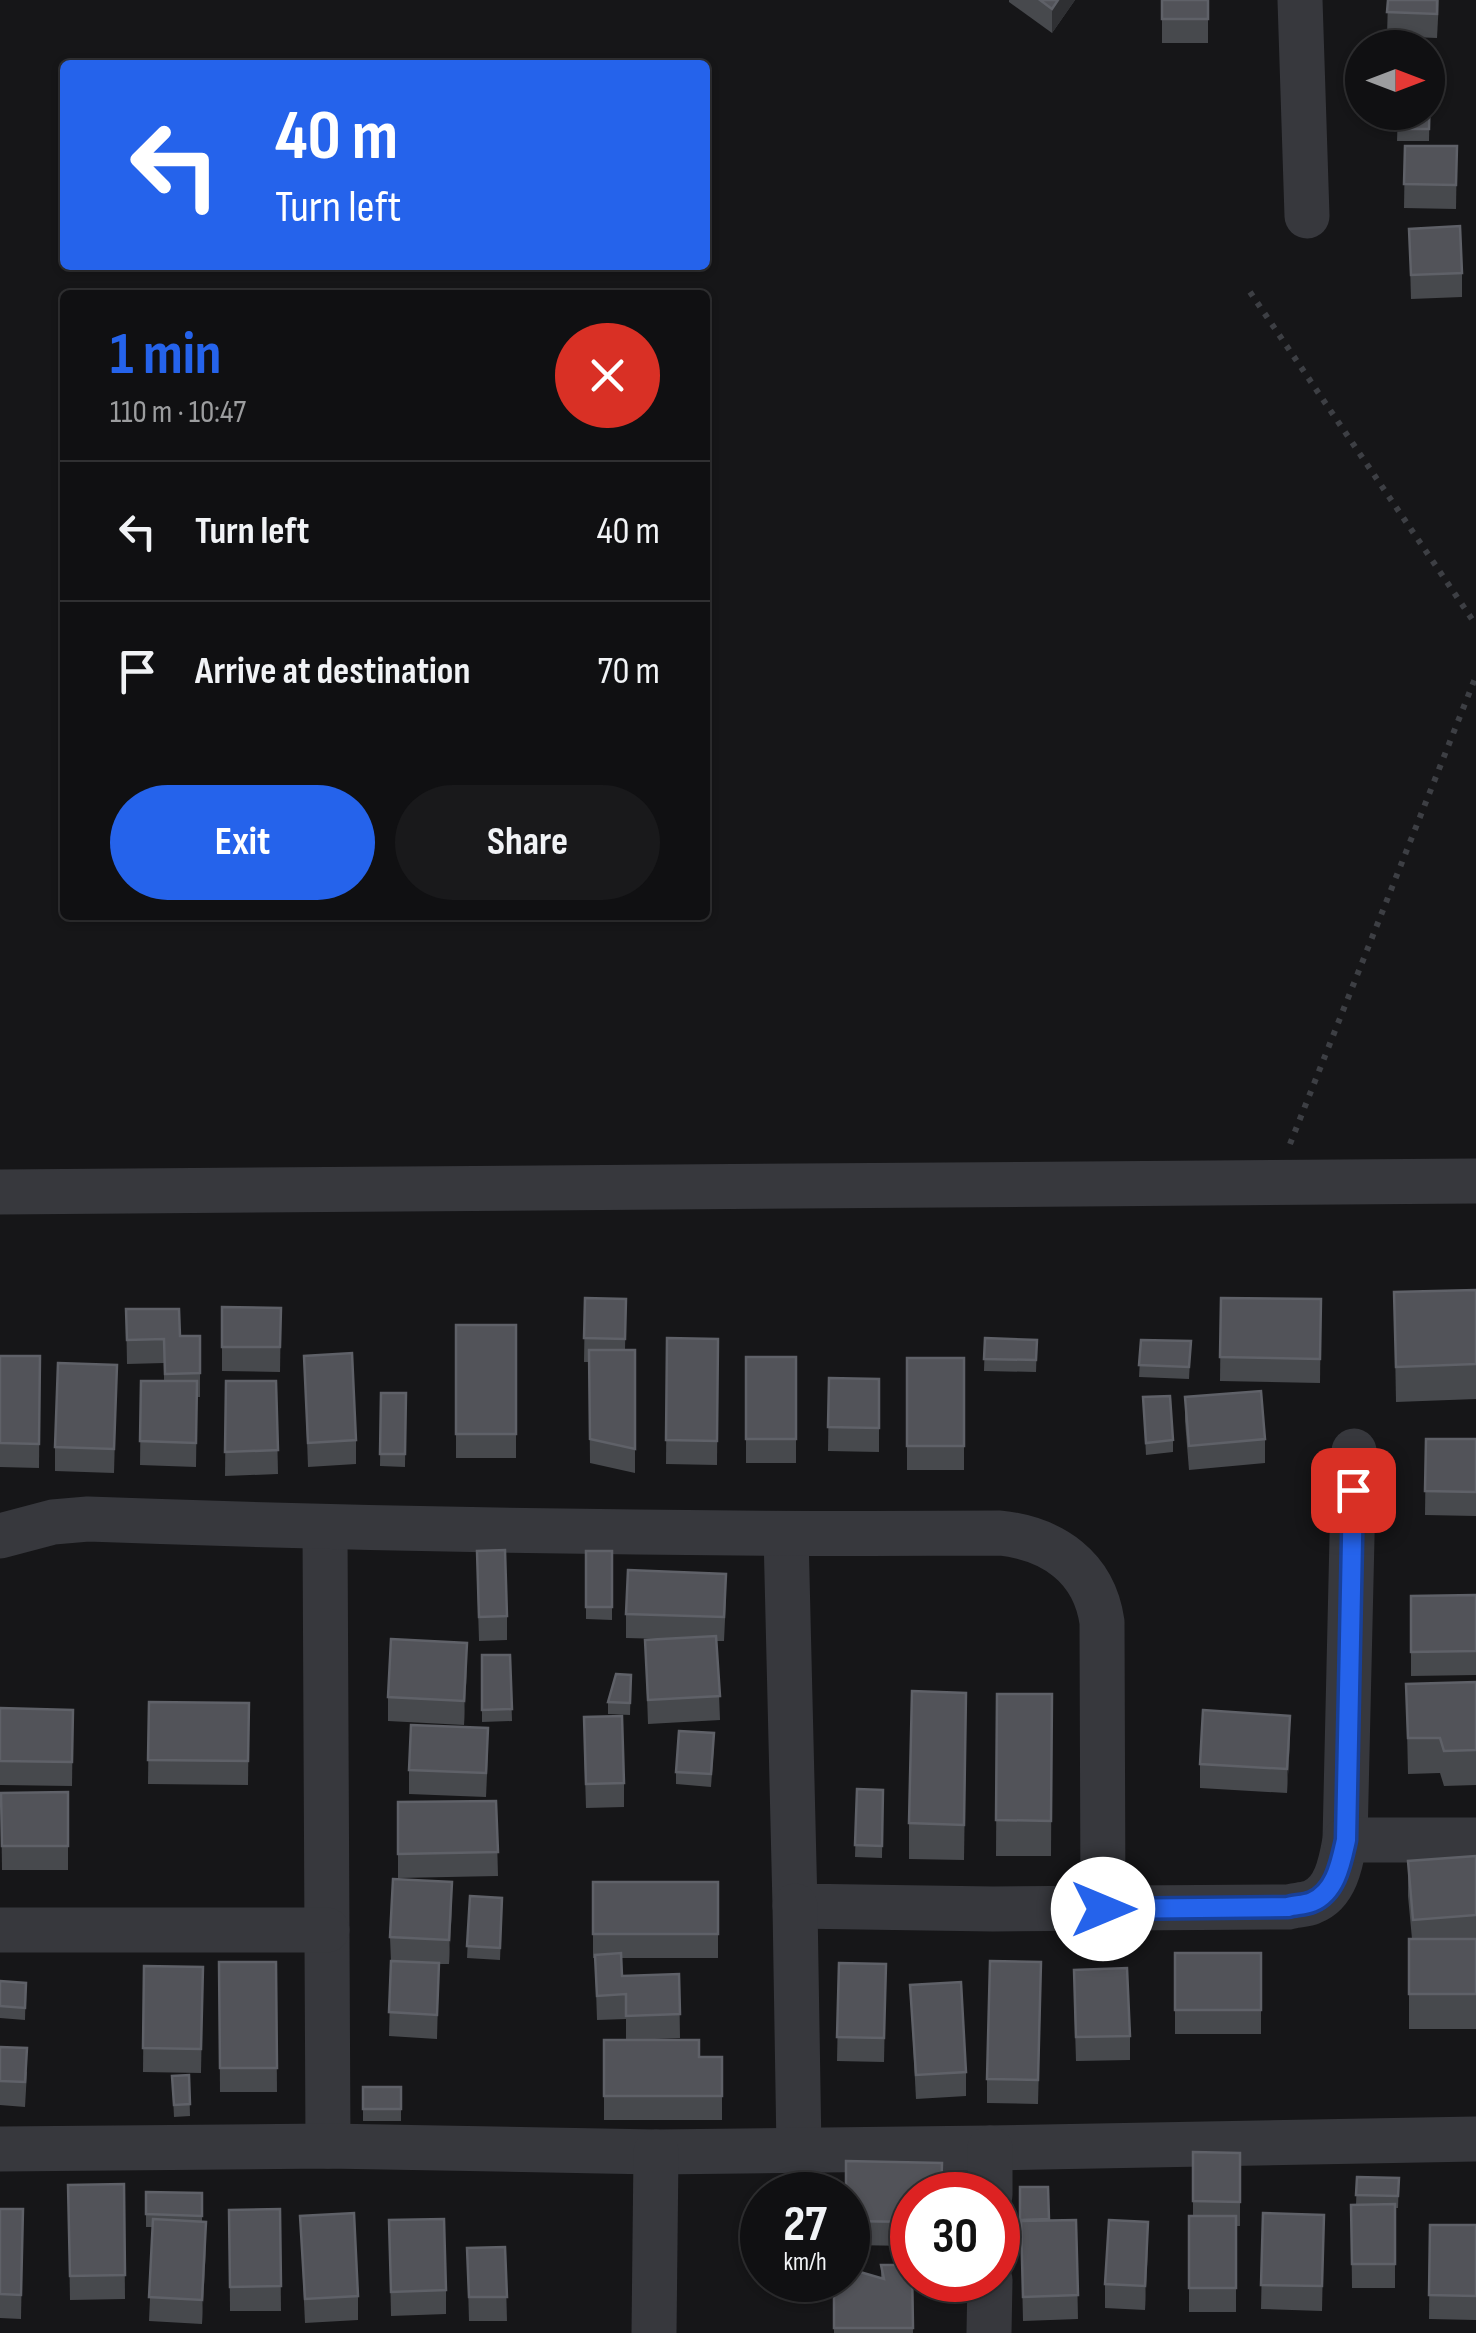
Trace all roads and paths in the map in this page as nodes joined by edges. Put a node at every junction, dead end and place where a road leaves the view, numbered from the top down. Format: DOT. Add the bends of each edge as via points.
graph roads {
  1 [pos="1300,0"];
  2 [pos="1307,216"];
  3 [pos="1250,292"];
  4 [pos="1476,626"];
  5 [pos="1476,676"];
  6 [pos="1476,1181"];
  7 [pos="1274,1184"];
  8 [pos="0,1192"];
  9 [pos="1354,1451"];
  10 [pos="324,1528"];
  11 [pos="786,1534"];
  12 [pos="0,1536"];
  13 [pos="1346,1840"];
  14 [pos="1476,1840"];
  15 [pos="795,1906"];
  16 [pos="1103,1909"];
  17 [pos="0,1930"];
  18 [pos="327,1930"];
  19 [pos="1476,2139"];
  20 [pos="328,2146"];
  21 [pos="990,2148"];
  22 [pos="0,2149"];
  23 [pos="800,2150"];
  24 [pos="656,2152"];
  25 [pos="990,2172"];
  26 [pos="990,2302"];
  27 [pos="654,2333"];
  28 [pos="989,2333"];
  1 -- 2 [label="street"];
  3 -- 4 [label="path"];
  5 -- 7 [label="path"];
  6 -- 7 [label="street"];
  7 -- 8 [label="street"];
  9 -- 13 [label="street"];
  10 -- 11 [label="street"];
  10 -- 12 [label="street" via="88,1519"];
  10 -- 18 [label="street"];
  11 -- 15 [label="street"];
  11 -- 16 [label="street" via="1000,1533 1043,1544 1080,1569 1100,1604 1102,1622"];
  13 -- 14 [label="street"];
  13 -- 16 [label="street" via="1340,1869 1313,1902"];
  15 -- 16 [label="street"];
  15 -- 23 [label="street"];
  17 -- 18 [label="street"];
  18 -- 20 [label="street"];
  19 -- 21 [label="street"];
  20 -- 22 [label="street"];
  20 -- 24 [label="street"];
  21 -- 23 [label="street"];
  21 -- 25 [label="street"];
  23 -- 24 [label="street"];
  24 -- 27 [label="street"];
  26 -- 28 [label="street"];
}
